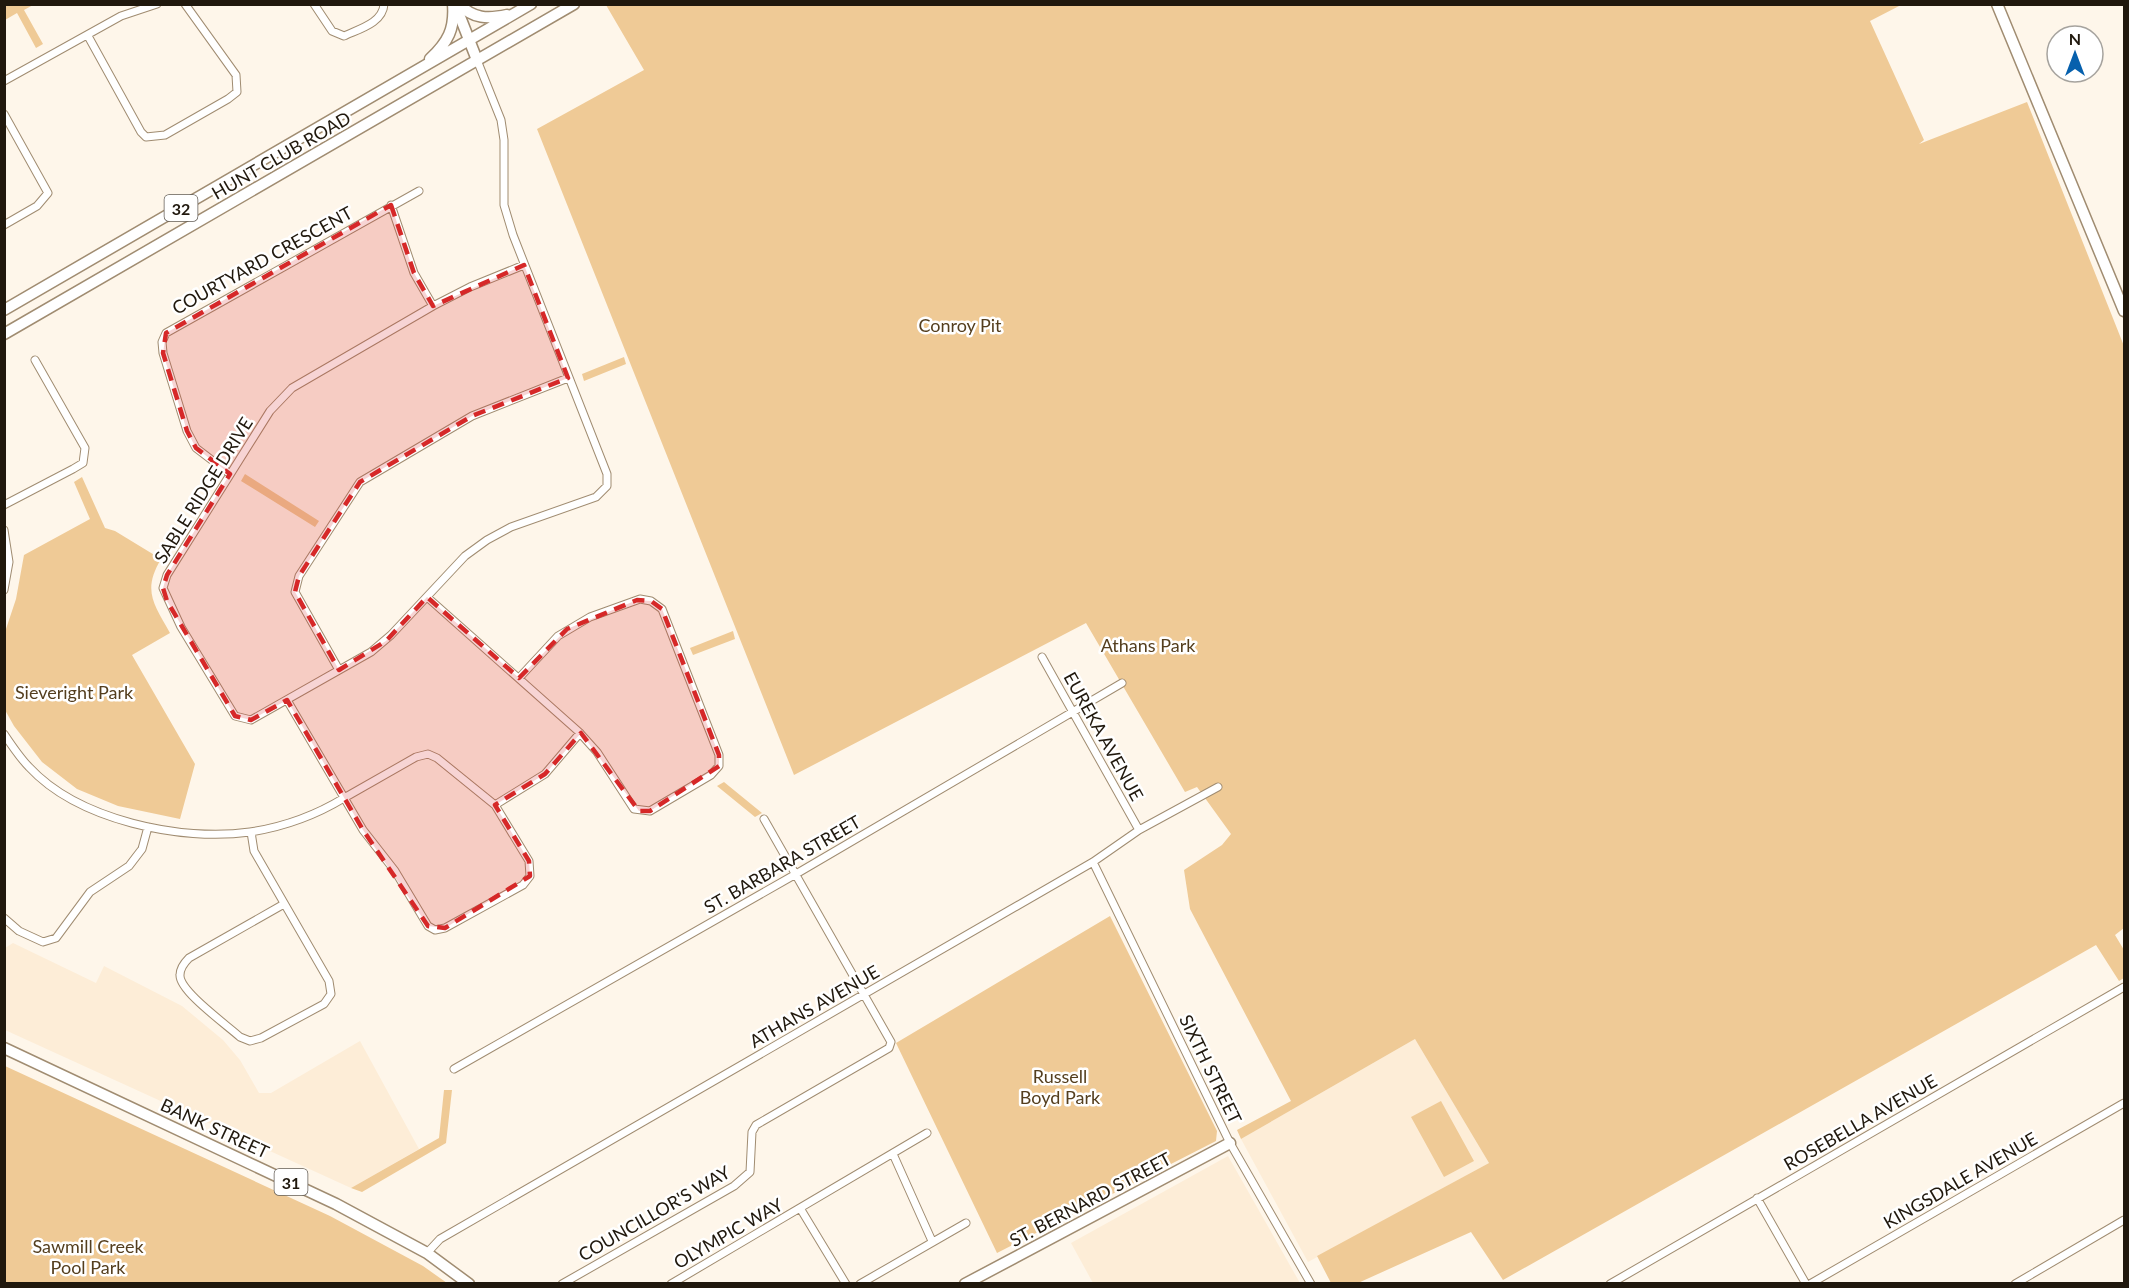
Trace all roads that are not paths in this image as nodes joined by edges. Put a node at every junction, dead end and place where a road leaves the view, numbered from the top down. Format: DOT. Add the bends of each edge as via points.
graph roads {
  1 [pos="157,4"];
  2 [pos="185,4"];
  3 [pos="314,4"];
  4 [pos="384,4"];
  5 [pos="456,4"];
  6 [pos="531,4"];
  7 [pos="573,4"];
  8 [pos="1997,4"];
  9 [pos="518,12"];
  10 [pos="88,36"];
  11 [pos="469,40"];
  12 [pos="477,60"];
  13 [pos="421,68"];
  14 [pos="4,81"];
  15 [pos="4,114"];
  16 [pos="419,191"];
  17 [pos="391,205"];
  18 [pos="4,225"];
  19 [pos="524,266"];
  20 [pos="433,306"];
  21 [pos="4,310"];
  22 [pos="2124,311"];
  23 [pos="4,334"];
  24 [pos="35,360"];
  25 [pos="568,378"];
  26 [pos="230,474"];
  27 [pos="4,505"];
  28 [pos="4,530"];
  29 [pos="6,545"];
  30 [pos="4,590"];
  31 [pos="427,597"];
  32 [pos="1042,657"];
  33 [pos="339,670"];
  34 [pos="519,678"];
  35 [pos="1122,682"];
  36 [pos="287,700"];
  37 [pos="1074,712"];
  38 [pos="580,733"];
  39 [pos="5,736"];
  40 [pos="1218,788"];
  41 [pos="344,798"];
  42 [pos="495,804"];
  43 [pos="764,819"];
  44 [pos="148,827"];
  45 [pos="1139,830"];
  46 [pos="251,832"];
  47 [pos="1092,862"];
  48 [pos="796,874"];
  49 [pos="284,904"];
  50 [pos="6,924"];
  51 [pos="2124,987"];
  52 [pos="866,994"];
  53 [pos="4,1048"];
  54 [pos="454,1069"];
  55 [pos="2124,1103"];
  56 [pos="927,1132"];
  57 [pos="1230,1143"];
  58 [pos="893,1154"];
  59 [pos="1757,1198"];
  60 [pos="800,1208"];
  61 [pos="2124,1220"];
  62 [pos="966,1223"];
  63 [pos="933,1241"];
  64 [pos="427,1253"];
  65 [pos="979,1280"];
  66 [pos="469,1284"];
  67 [pos="562,1284"];
  68 [pos="672,1284"];
  69 [pos="846,1284"];
  70 [pos="860,1284"];
  71 [pos="965,1284"];
  72 [pos="1311,1284"];
  73 [pos="1610,1284"];
  74 [pos="1808,1284"];
  75 [pos="2015,1284"];
  1 -- 10 [label="street" via="122,16"];
  2 -- 10 [label="street" via="236,75 237,92 165,135 147,137 141,132"];
  3 -- 4 [label="street" via="332,31 344,36 377,20"];
  5 -- 9 [label="main road" via="470,14 487,18"];
  5 -- 11 [label="main road"];
  5 -- 13 [label="main road" via="450,36"];
  6 -- 9 [label="main road, HUNT CLUB ROAD / 32"];
  7 -- 12 [label="main road, HUNT CLUB ROAD / 32"];
  8 -- 22 [label="main road"];
  9 -- 11 [label="main road, HUNT CLUB ROAD / 32"];
  10 -- 14 [label="street"];
  11 -- 12 [label="main road"];
  11 -- 13 [label="main road, HUNT CLUB ROAD / 32"];
  12 -- 19 [label="street, SABLE RIDGE DRIVE" via="501,120 504,205"];
  12 -- 23 [label="main road, HUNT CLUB ROAD / 32"];
  13 -- 21 [label="main road, HUNT CLUB ROAD / 32"];
  15 -- 18 [label="street" via="48,193 38,206"];
  16 -- 17 [label="street, COURTYARD CRESCENT"];
  17 -- 20 [label="street" via="414,273"];
  17 -- 26 [label="street, COURTYARD CRESCENT" via="166,333 163,353 187,431 196,448"];
  19 -- 20 [label="street, SABLE RIDGE DRIVE"];
  19 -- 25 [label="street, SABLE RIDGE DRIVE"];
  20 -- 26 [label="street, SABLE RIDGE DRIVE" via="292,388 270,411"];
  24 -- 27 [label="street" via="85,448 85,458 73,469"];
  25 -- 31 [label="street, SABLE RIDGE DRIVE" via="607,474 607,486 596,497 495,535 465,556"];
  25 -- 33 [label="street" via="472,416 360,482 299,576 295,592"];
  26 -- 36 [label="street, SABLE RIDGE DRIVE" via="167,575 163,588 181,627 235,716 251,720"];
  28 -- 29 [label="street"];
  29 -- 30 [label="street"];
  31 -- 33 [label="street, SABLE RIDGE DRIVE" via="386,641"];
  31 -- 34 [label="street"];
  32 -- 37 [label="street, EUREKA AVENUE"];
  33 -- 36 [label="street, SABLE RIDGE DRIVE"];
  34 -- 38 [label="street"];
  34 -- 38 [label="street" via="572,626 637,600 657,604 719,755 716,771 650,811 639,811"];
  35 -- 37 [label="street, ST. BARBARA STREET"];
  36 -- 41 [label="street"];
  37 -- 45 [label="street, EUREKA AVENUE"];
  37 -- 48 [label="street, ST. BARBARA STREET"];
  38 -- 42 [label="street" via="544,774"];
  39 -- 44 [label="street" via="30,768 52,787 96,811"];
  40 -- 45 [label="street, ATHANS AVENUE"];
  41 -- 42 [label="street" via="428,754"];
  41 -- 42 [label="street" via="428,926 435,930 513,890 530,876 529,861"];
  41 -- 46 [label="street" via="290,823"];
  43 -- 48 [label="street"];
  44 -- 46 [label="street" via="204,833"];
  44 -- 50 [label="street" via="136,857 90,892 56,938 43,942"];
  45 -- 47 [label="street, ATHANS AVENUE"];
  46 -- 49 [label="street" via="254,851"];
  47 -- 52 [label="street, ATHANS AVENUE"];
  47 -- 57 [label="street, SIXTH STREET"];
  48 -- 52 [label="street"];
  48 -- 54 [label="street, ST. BARBARA STREET"];
  49 -- 49 [label="street" via="189,958 179,977 184,988 250,1041 324,1004 331,993 329,981"];
  51 -- 59 [label="street, ROSEBELLA AVENUE"];
  52 -- 64 [label="street, ATHANS AVENUE" via="440,1239"];
  52 -- 67 [label="street, COUNCILLOR'S WAY" via="891,1042 889,1048 756,1125 752,1132 750,1172 734,1186"];
  53 -- 64 [label="main road, BANK STREET / 31" via="336,1204"];
  55 -- 74 [label="street, KINGSDALE AVENUE"];
  56 -- 58 [label="street, OLYMPIC WAY"];
  57 -- 65 [label="main road, ST. BERNARD STREET"];
  57 -- 72 [label="street, SIXTH STREET"];
  58 -- 60 [label="street, OLYMPIC WAY"];
  58 -- 63 [label="street"];
  59 -- 73 [label="street, ROSEBELLA AVENUE"];
  59 -- 74 [label="street"];
  60 -- 68 [label="street, OLYMPIC WAY"];
  60 -- 69 [label="street, OLYMPIC WAY"];
  61 -- 75 [label="street"];
  62 -- 63 [label="street"];
  63 -- 70 [label="street"];
  64 -- 66 [label="main road, BANK STREET / 31"];
  65 -- 71 [label="main road, ST. BERNARD STREET"];
}
